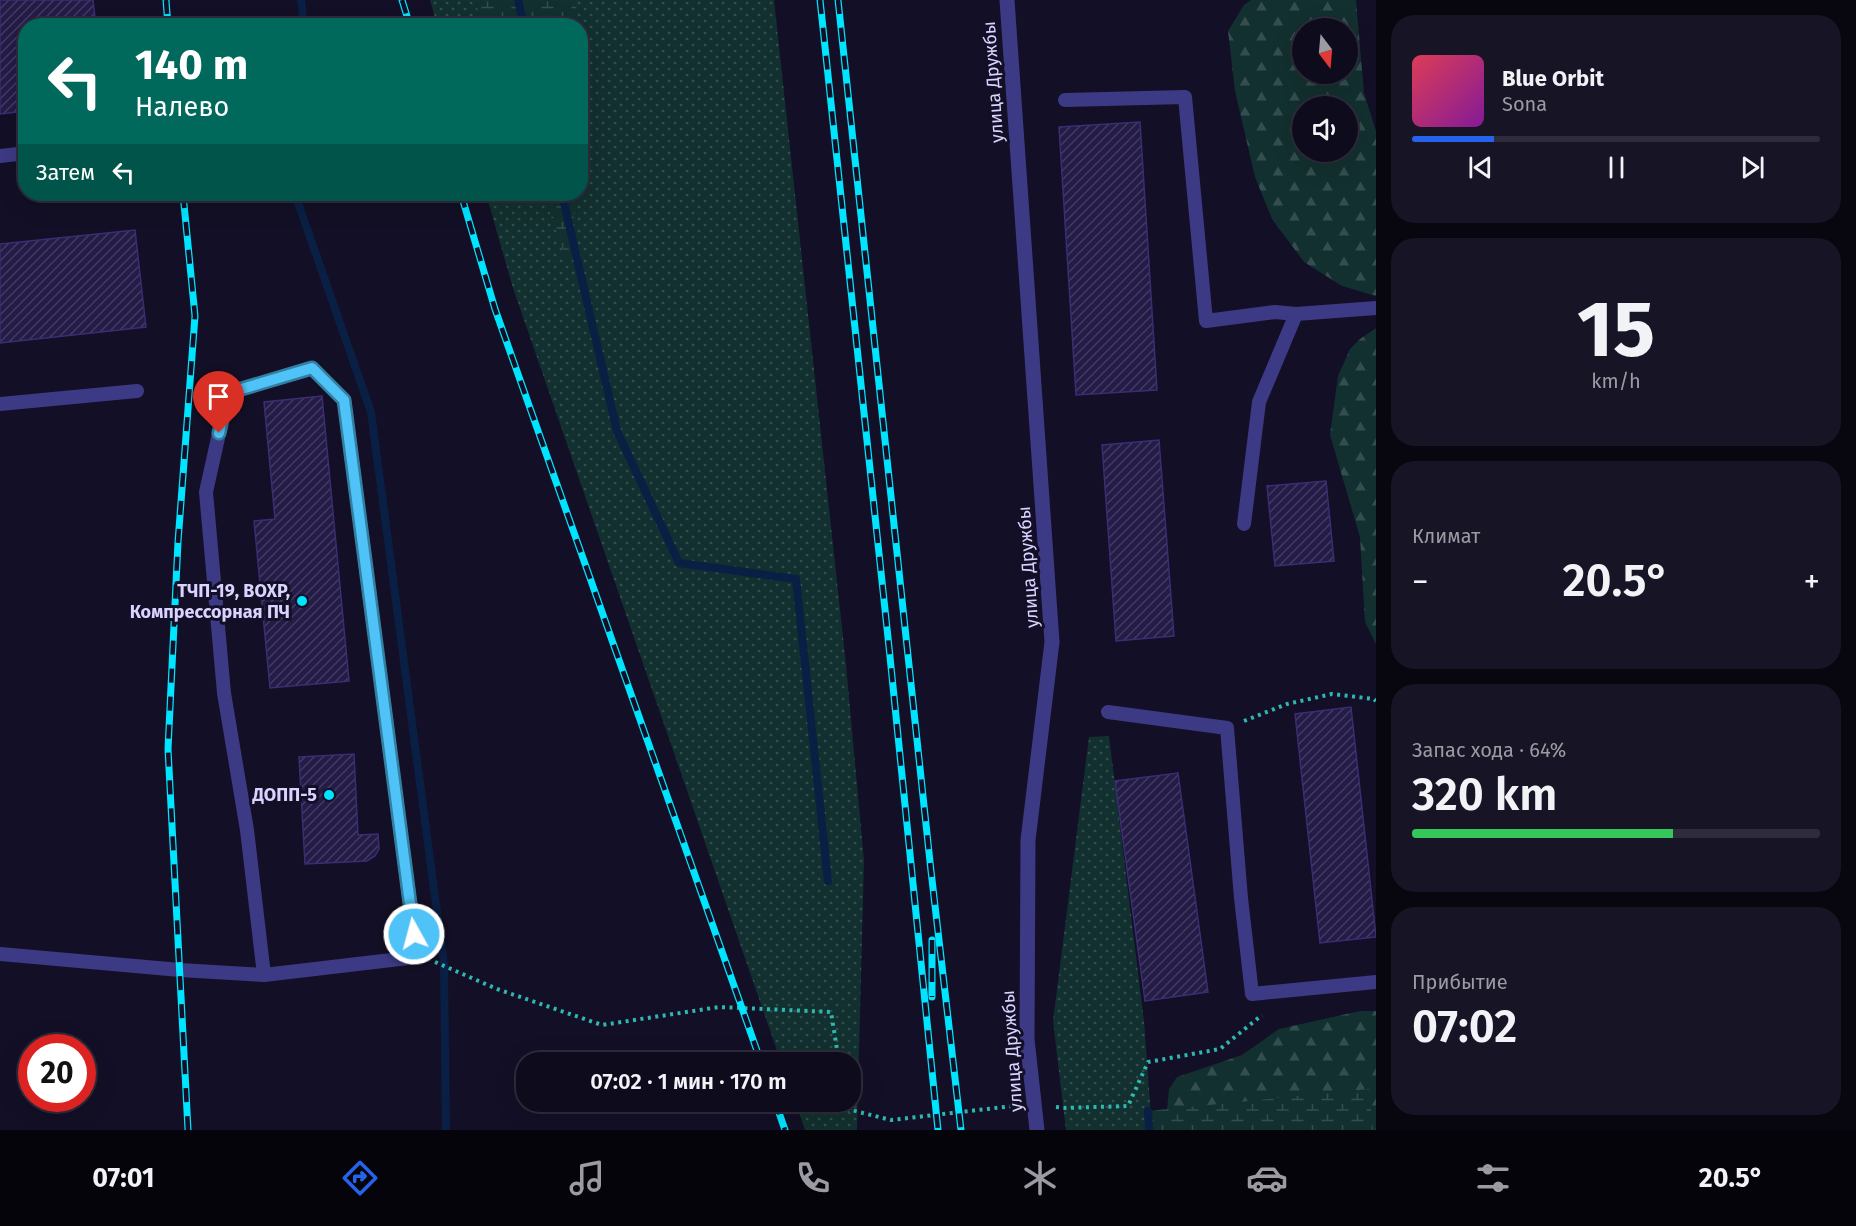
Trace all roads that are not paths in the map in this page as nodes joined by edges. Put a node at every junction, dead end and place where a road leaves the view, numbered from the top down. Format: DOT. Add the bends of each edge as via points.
graph roads {
  1 [pos="1007,0"];
  2 [pos="1065,100"];
  3 [pos="18,154"];
  4 [pos="0,156"];
  5 [pos="1376,308"];
  6 [pos="1296,315"];
  7 [pos="137,391"];
  8 [pos="0,404"];
  9 [pos="1244,524"];
  10 [pos="1108,712"];
  11 [pos="0,954"];
  12 [pos="264,975"];
  13 [pos="1376,981"];
  14 [pos="1037,1130"];
  1 -- 14 [label="street, улица Дружбы" via="1052,642 1028,840 1027,1039"];
  2 -- 6 [label="lane" via="1185,97 1206,321 1275,312"];
  3 -- 4 [label="lane"];
  5 -- 6 [label="lane"];
  6 -- 9 [label="lane" via="1259,402"];
  7 -- 8 [label="lane"];
  10 -- 13 [label="lane" via="1227,728 1252,994"];
  11 -- 12 [label="lane"];
  12 -- 12 [label="lane" via="247,830 224,693 206,492 228,393 312,368 344,400 417,957"];
}
